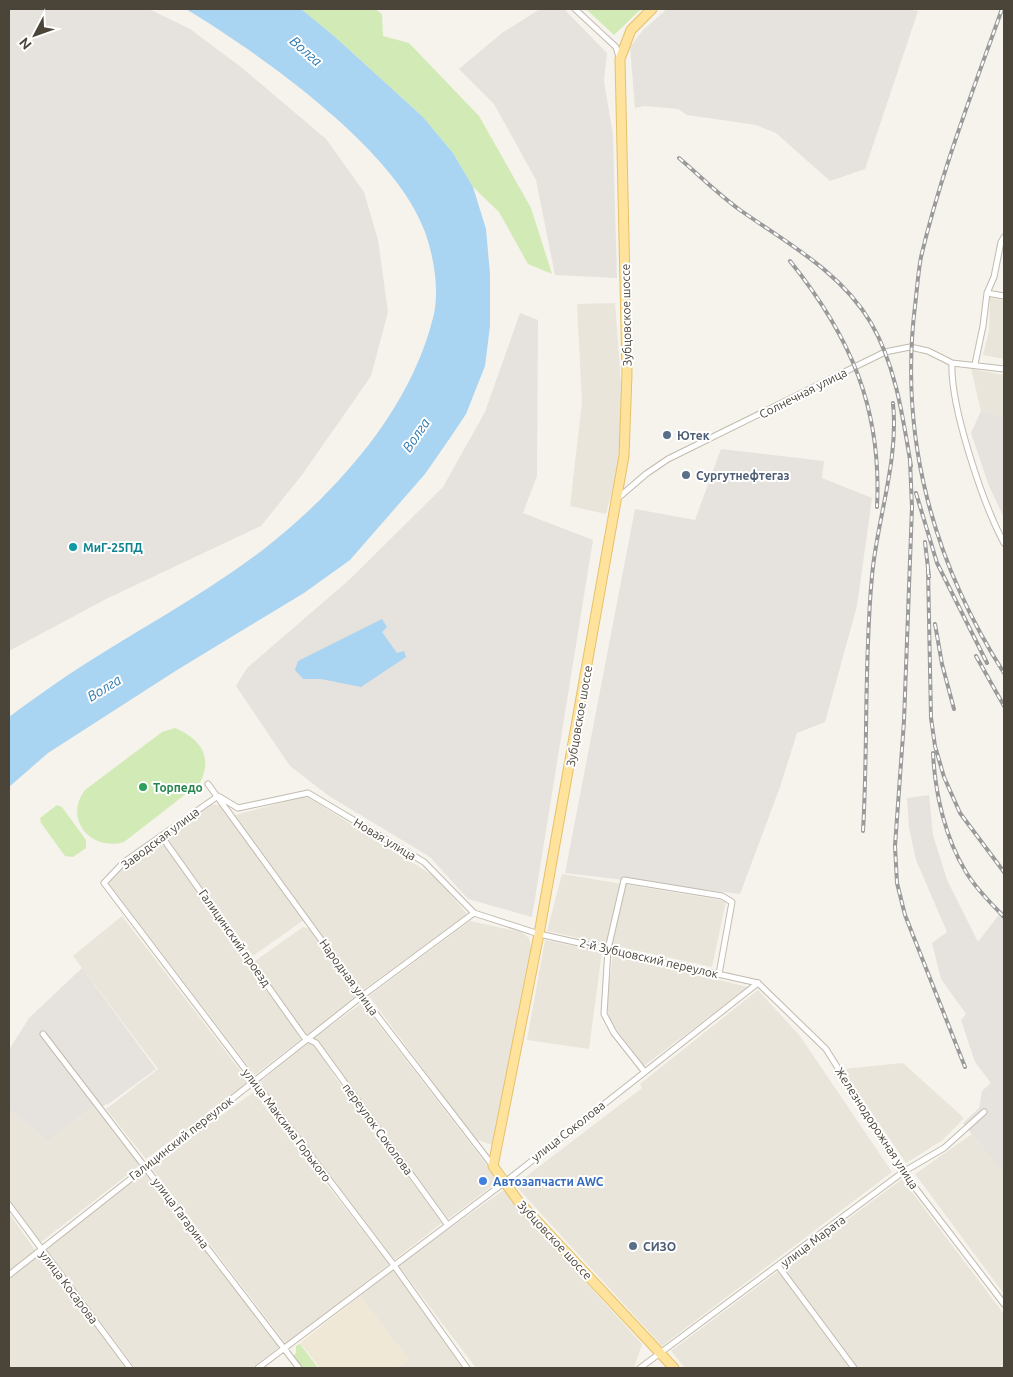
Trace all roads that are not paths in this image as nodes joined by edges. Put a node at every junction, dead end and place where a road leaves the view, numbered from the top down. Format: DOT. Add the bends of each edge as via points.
graph roads {
  1 [pos="575,9"];
  2 [pos="652,9"];
  3 [pos="620,59"];
  4 [pos="1004,237"];
  5 [pos="987,293"];
  6 [pos="1004,296"];
  7 [pos="952,363"];
  8 [pos="975,364"];
  9 [pos="1004,369"];
  10 [pos="618,498"];
  11 [pos="1004,543"];
  12 [pos="208,784"];
  13 [pos="218,796"];
  14 [pos="162,837"];
  15 [pos="104,883"];
  16 [pos="474,913"];
  17 [pos="539,934"];
  18 [pos="608,949"];
  19 [pos="719,974"];
  20 [pos="758,983"];
  21 [pos="362,996"];
  22 [pos="43,1034"];
  23 [pos="306,1039"];
  24 [pos="644,1071"];
  25 [pos="254,1082"];
  26 [pos="984,1112"];
  27 [pos="145,1166"];
  28 [pos="493,1166"];
  29 [pos="903,1172"];
  30 [pos="504,1182"];
  31 [pos="9,1205"];
  32 [pos="447,1224"];
  33 [pos="40,1249"];
  34 [pos="393,1264"];
  35 [pos="779,1267"];
  36 [pos="9,1275"];
  37 [pos="1004,1304"];
  38 [pos="284,1349"];
  39 [pos="661,1352"];
  40 [pos="130,1368"];
  41 [pos="258,1368"];
  42 [pos="299,1368"];
  43 [pos="467,1368"];
  44 [pos="640,1368"];
  45 [pos="674,1368"];
  46 [pos="854,1368"];
  1 -- 3 [label="street" via="616,47"];
  2 -- 3 [label="main road" via="631,30"];
  3 -- 10 [label="main road, Зубцовское шоссе" via="628,374 624,456"];
  4 -- 5 [label="street"];
  5 -- 6 [label="street"];
  5 -- 8 [label="street"];
  7 -- 8 [label="street, Солнечная улица"];
  7 -- 10 [label="street, Солнечная улица" via="928,351 910,348 885,352 668,459"];
  7 -- 11 [label="street" via="953,387 978,481"];
  8 -- 9 [label="street, Солнечная улица"];
  10 -- 17 [label="main road, Зубцовское шоссе"];
  12 -- 13 [label="street, Народная улица"];
  13 -- 14 [label="street, Заводская улица"];
  13 -- 16 [label="street, Новая улица" via="238,808 308,793 424,862"];
  13 -- 21 [label="street, Народная улица"];
  14 -- 15 [label="street, Заводская улица" via="124,862"];
  14 -- 23 [label="street, Галицинский проезд"];
  15 -- 25 [label="street, улица Максима Горького"];
  16 -- 17 [label="street, Новая улица"];
  16 -- 21 [label="street, Галицинский переулок"];
  17 -- 18 [label="street, 2-й Зубцовский переулок"];
  17 -- 28 [label="main road, Зубцовское шоссе"];
  18 -- 19 [label="street, 2-й Зубцовский переулок"];
  18 -- 19 [label="street" via="624,880 722,896 732,902"];
  18 -- 24 [label="street" via="604,1014 614,1033"];
  19 -- 20 [label="street, 2-й Зубцовский переулок"];
  20 -- 24 [label="street, улица Соколова"];
  20 -- 29 [label="street, Железнодорожная улица" via="826,1049"];
  21 -- 23 [label="street, Галицинский переулок"];
  21 -- 28 [label="street, Народная улица"];
  22 -- 27 [label="street, улица Гагарина"];
  23 -- 25 [label="street, Галицинский переулок"];
  23 -- 32 [label="street, переулок Соколова" via="316,1044"];
  24 -- 30 [label="street, улица Соколова"];
  25 -- 27 [label="street, Галицинский переулок"];
  25 -- 34 [label="street, улица Максима Горького"];
  26 -- 29 [label="street, улица Марата" via="944,1148"];
  27 -- 33 [label="street, Галицинский переулок"];
  27 -- 38 [label="street, улица Гагарина"];
  28 -- 30 [label="main road, Зубцовское шоссе"];
  29 -- 35 [label="street, улица Марата"];
  29 -- 37 [label="street, Железнодорожная улица"];
  30 -- 32 [label="street, улица Соколова"];
  30 -- 39 [label="main road, Зубцовское шоссе" via="550,1236"];
  31 -- 33 [label="street, улица Косарова"];
  32 -- 34 [label="street, улица Соколова"];
  33 -- 36 [label="street, Галицинский переулок"];
  33 -- 40 [label="street, улица Косарова"];
  34 -- 38 [label="street, улица Соколова"];
  34 -- 43 [label="street, улица Максима Горького"];
  35 -- 39 [label="street, улица Марата"];
  35 -- 46 [label="street"];
  38 -- 41 [label="street, улица Соколова"];
  38 -- 42 [label="street, улица Гагарина"];
  39 -- 44 [label="street, улица Марата"];
  39 -- 45 [label="main road, Зубцовское шоссе"];
}
